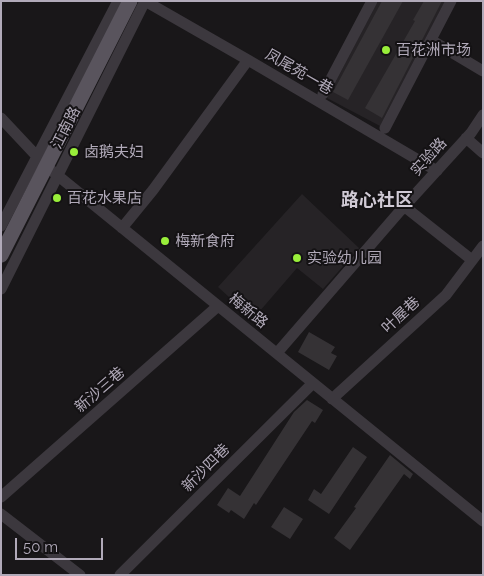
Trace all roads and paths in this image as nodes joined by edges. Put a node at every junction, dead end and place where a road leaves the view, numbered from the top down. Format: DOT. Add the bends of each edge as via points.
graph roads {
  1 [pos="118,1"];
  2 [pos="130,1"];
  3 [pos="145,1"];
  4 [pos="372,1"];
  5 [pos="451,1"];
  6 [pos="431,40"];
  7 [pos="248,60"];
  8 [pos="483,71"];
  9 [pos="323,94"];
  10 [pos="483,115"];
  11 [pos="1,118"];
  12 [pos="385,128"];
  13 [pos="466,138"];
  14 [pos="483,153"];
  15 [pos="46,166"];
  16 [pos="437,171"];
  17 [pos="404,207"];
  18 [pos="1,226"];
  19 [pos="122,228"];
  20 [pos="483,246"];
  21 [pos="1,254"];
  22 [pos="472,260"];
  23 [pos="1,289"];
  24 [pos="218,306"];
  25 [pos="277,354"];
  26 [pos="313,383"];
  27 [pos="332,399"];
  28 [pos="1,497"];
  29 [pos="1,514"];
  30 [pos="483,521"];
  31 [pos="80,575"];
  32 [pos="120,575"];
  1 -- 18 [label="street"];
  2 -- 15 [label="main road, 江南路"];
  3 -- 7 [label="street, 凤尾苑一巷"];
  3 -- 23 [label="street"];
  4 -- 9 [label="street"];
  5 -- 6 [label="street"];
  6 -- 8 [label="street"];
  6 -- 12 [label="street"];
  7 -- 16 [label="street, 凤尾苑一巷"];
  7 -- 19 [label="street"];
  10 -- 13 [label="street, 实验路"];
  11 -- 15 [label="street, 梅新路"];
  13 -- 14 [label="street"];
  13 -- 16 [label="street, 实验路"];
  15 -- 19 [label="street, 梅新路"];
  15 -- 21 [label="main road, 江南路"];
  16 -- 17 [label="street, 实验路"];
  17 -- 22 [label="street"];
  17 -- 25 [label="street, 实验路"];
  19 -- 24 [label="street, 梅新路"];
  20 -- 22 [label="street, 叶屋巷"];
  22 -- 27 [label="street, 叶屋巷" via="446,294"];
  24 -- 25 [label="street, 梅新路"];
  24 -- 28 [label="street, 新沙三巷"];
  25 -- 26 [label="street, 梅新路"];
  26 -- 27 [label="street, 梅新路"];
  26 -- 32 [label="street, 新沙四巷"];
  27 -- 30 [label="street, 梅新路"];
  29 -- 31 [label="street"];
}
